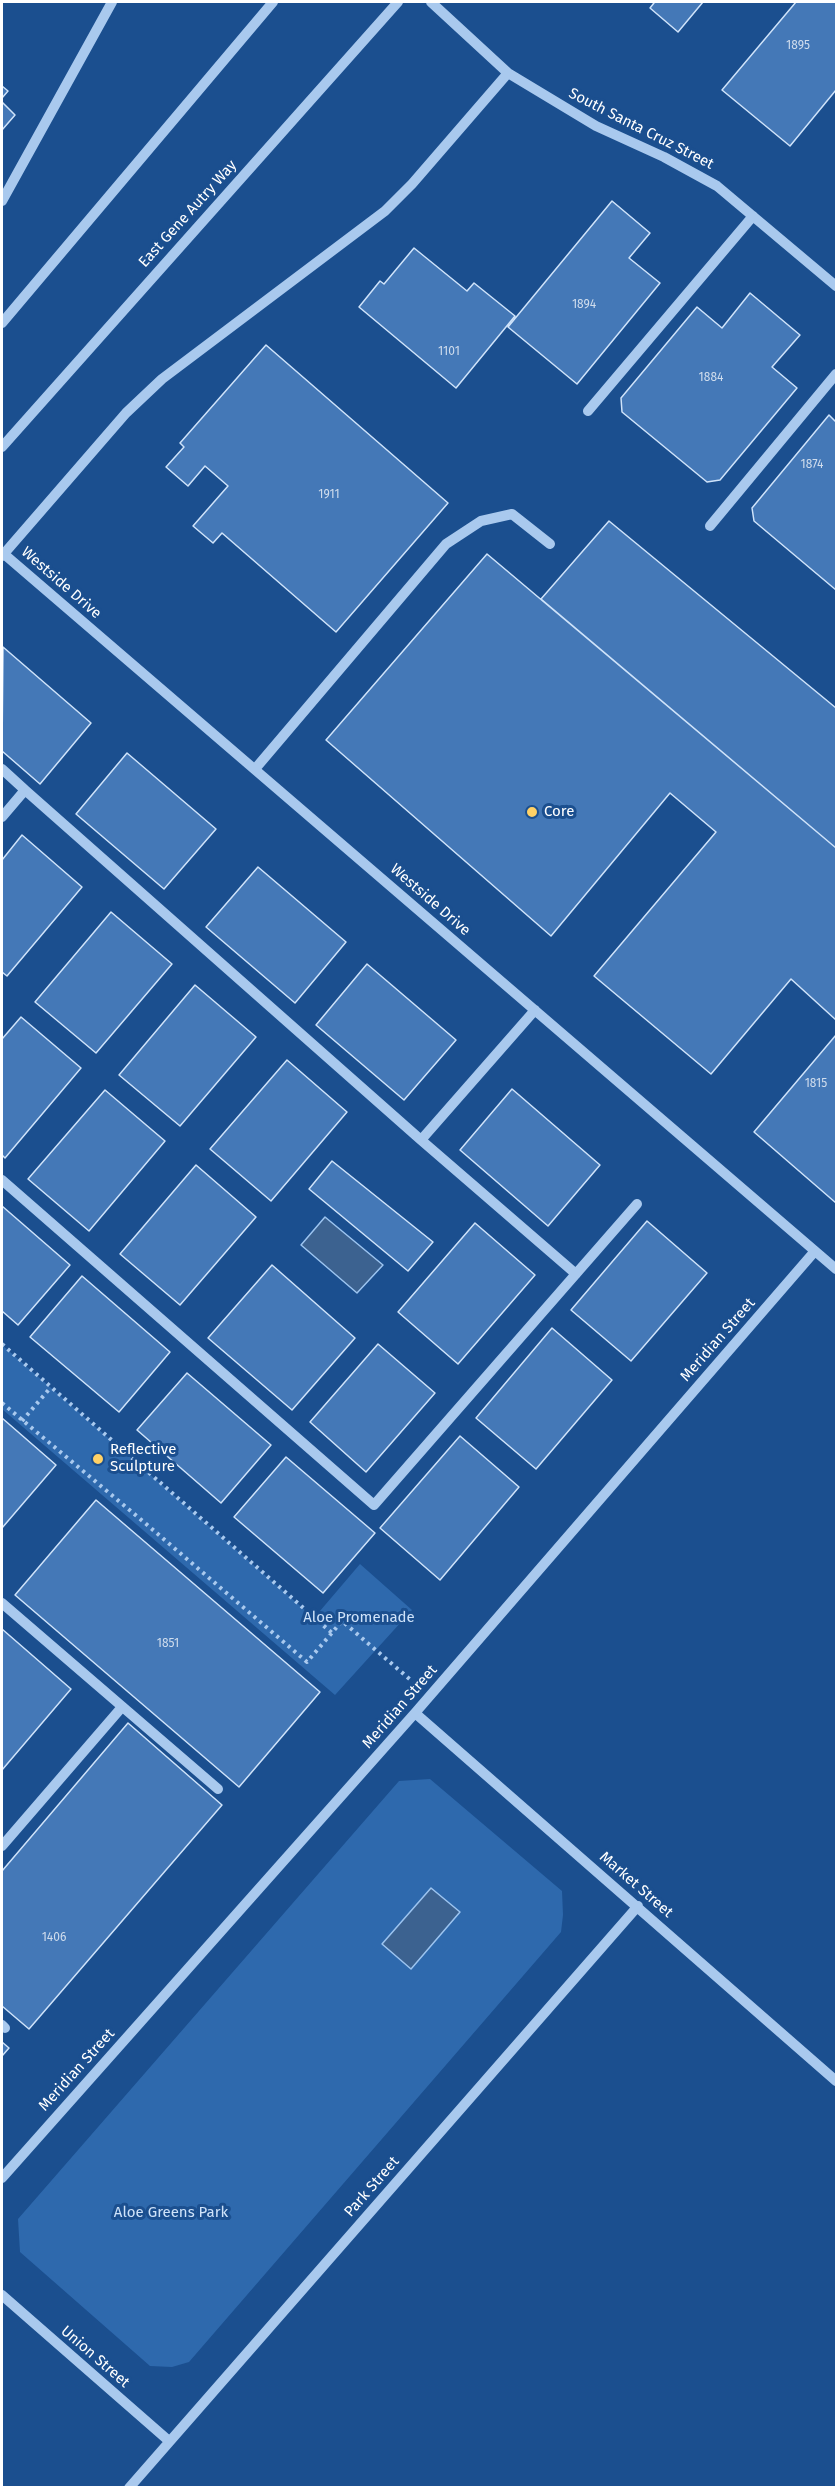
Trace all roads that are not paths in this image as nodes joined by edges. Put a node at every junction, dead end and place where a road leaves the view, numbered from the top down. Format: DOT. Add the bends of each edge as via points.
graph roads {
  1 [pos="112,2"];
  2 [pos="273,2"];
  3 [pos="398,2"];
  4 [pos="430,2"];
  5 [pos="508,73"];
  6 [pos="2,201"];
  7 [pos="753,216"];
  8 [pos="837,286"];
  9 [pos="2,323"];
  10 [pos="837,374"];
  11 [pos="588,411"];
  12 [pos="2,447"];
  13 [pos="710,526"];
  14 [pos="550,544"];
  15 [pos="3,555"];
  16 [pos="2,768"];
  17 [pos="255,769"];
  18 [pos="25,790"];
  19 [pos="2,817"];
  20 [pos="535,1011"];
  21 [pos="421,1140"];
  22 [pos="2,1180"];
  23 [pos="637,1204"];
  24 [pos="815,1251"];
  25 [pos="837,1269"];
  26 [pos="576,1274"];
  27 [pos="2,1603"];
  28 [pos="122,1707"];
  29 [pos="415,1713"];
  30 [pos="218,1789"];
  31 [pos="2,1846"];
  32 [pos="638,1906"];
  33 [pos="837,2081"];
  34 [pos="2,2178"];
  35 [pos="2,2295"];
  36 [pos="169,2441"];
  37 [pos="129,2487"];
  1 -- 6 [label="street"];
  2 -- 9 [label="street"];
  3 -- 12 [label="street, East Gene Autry Way"];
  4 -- 5 [label="street, South Santa Cruz Street"];
  5 -- 7 [label="street, South Santa Cruz Street" via="596,126 717,186"];
  5 -- 15 [label="street" via="385,211 162,379 126,414"];
  7 -- 8 [label="street, South Santa Cruz Street"];
  7 -- 11 [label="street"];
  10 -- 13 [label="street"];
  14 -- 17 [label="street" via="512,514 482,522 446,544"];
  15 -- 17 [label="street, Westside Drive"];
  16 -- 18 [label="street"];
  17 -- 20 [label="street, Westside Drive"];
  18 -- 19 [label="street"];
  18 -- 21 [label="street"];
  20 -- 21 [label="street"];
  20 -- 24 [label="street, Westside Drive"];
  21 -- 26 [label="street"];
  22 -- 26 [label="street" via="374,1505"];
  23 -- 26 [label="street"];
  24 -- 25 [label="street, Westside Drive"];
  24 -- 29 [label="street, Meridian Street"];
  27 -- 28 [label="street"];
  28 -- 30 [label="street"];
  28 -- 31 [label="street"];
  29 -- 32 [label="street, Market Street"];
  29 -- 34 [label="street, Meridian Street"];
  32 -- 33 [label="street, Market Street"];
  32 -- 36 [label="street, Park Street"];
  35 -- 36 [label="street, Union Street"];
  36 -- 37 [label="street, Park Street"];
}
